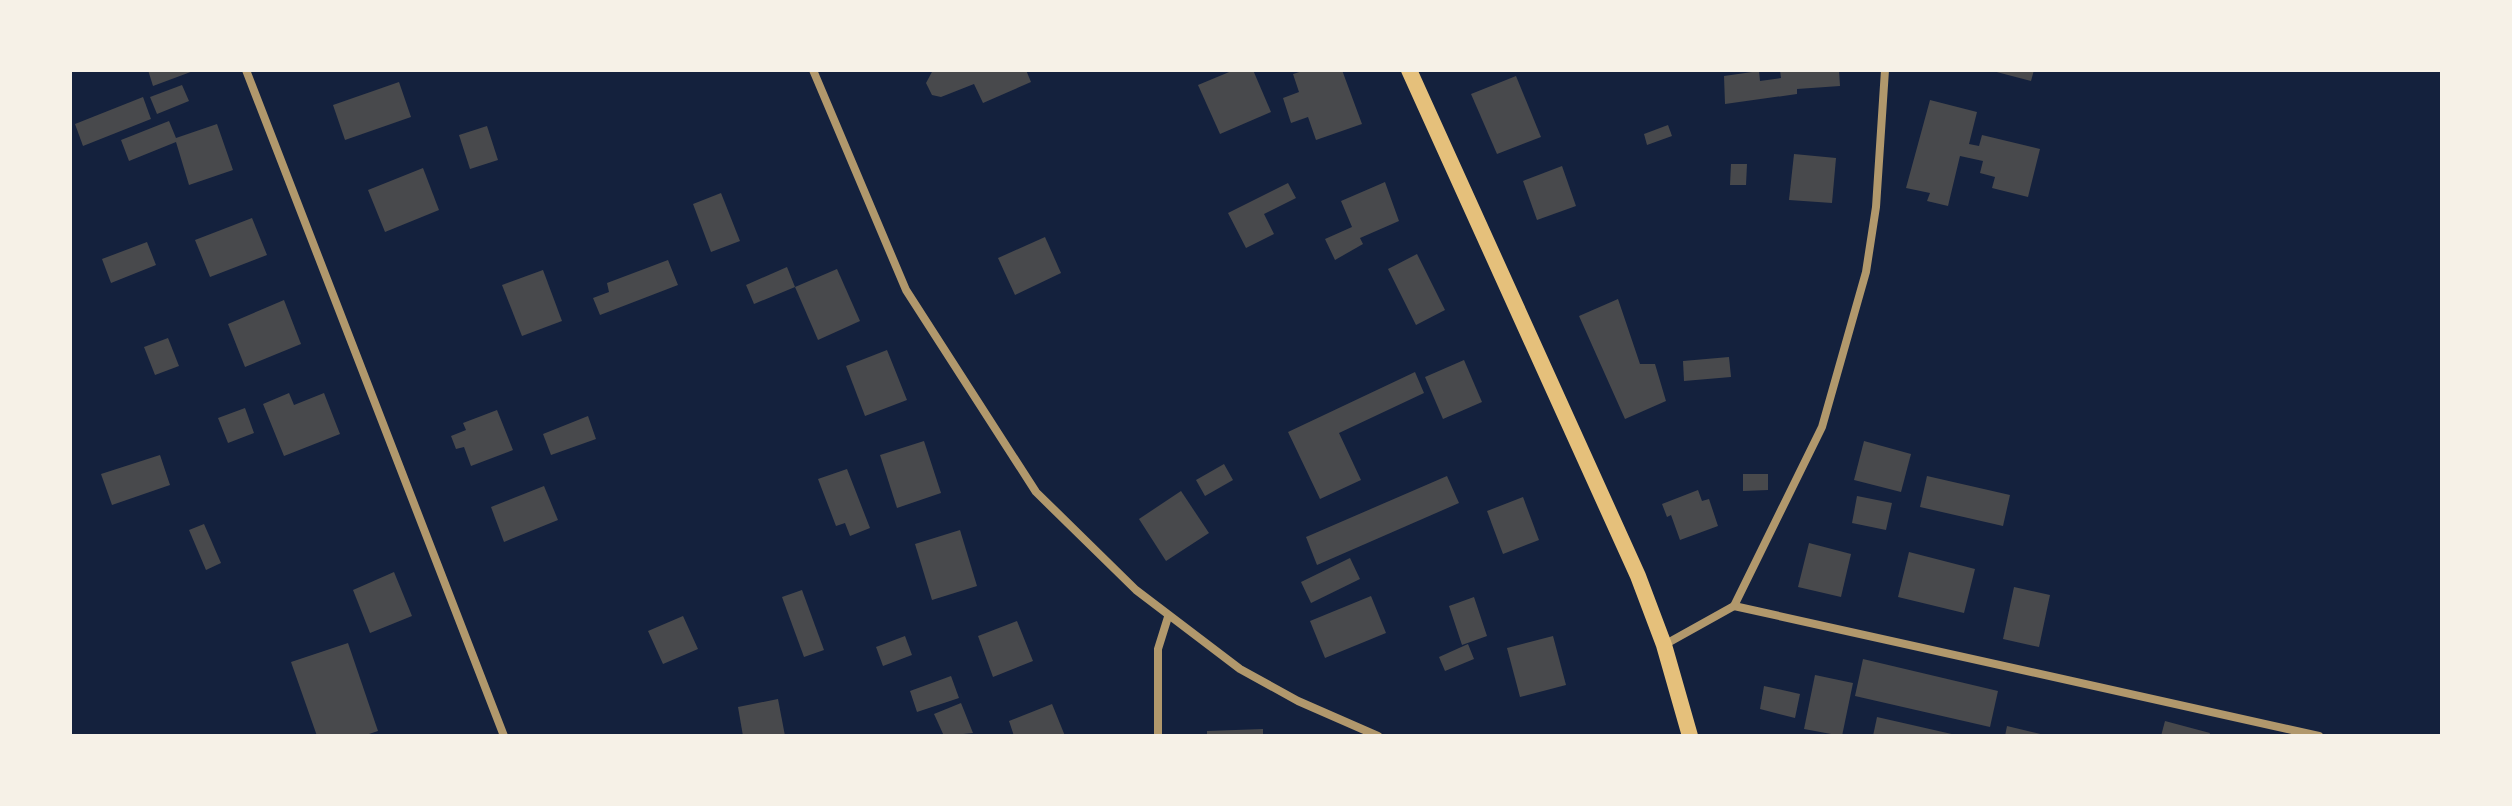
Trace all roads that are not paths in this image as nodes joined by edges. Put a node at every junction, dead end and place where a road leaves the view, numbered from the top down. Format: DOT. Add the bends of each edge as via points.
graph roads {
  1 [pos="246,70"];
  2 [pos="813,70"];
  3 [pos="1409,70"];
  4 [pos="1885,70"];
  5 [pos="1734,606"];
  6 [pos="1168,617"];
  7 [pos="1664,645"];
  8 [pos="504,736"];
  9 [pos="1158,736"];
  10 [pos="1378,736"];
  11 [pos="1690,736"];
  12 [pos="2319,736"];
  1 -- 8 [label="street"];
  2 -- 6 [label="street" via="906,290 1027,480"];
  3 -- 7 [label="main road" via="1613,520"];
  4 -- 5 [label="street" via="1866,272 1833,395 1805,465"];
  5 -- 7 [label="street"];
  5 -- 12 [label="street"];
  6 -- 9 [label="street" via="1158,649"];
  6 -- 10 [label="street" via="1240,669"];
  7 -- 11 [label="main road"];
}
